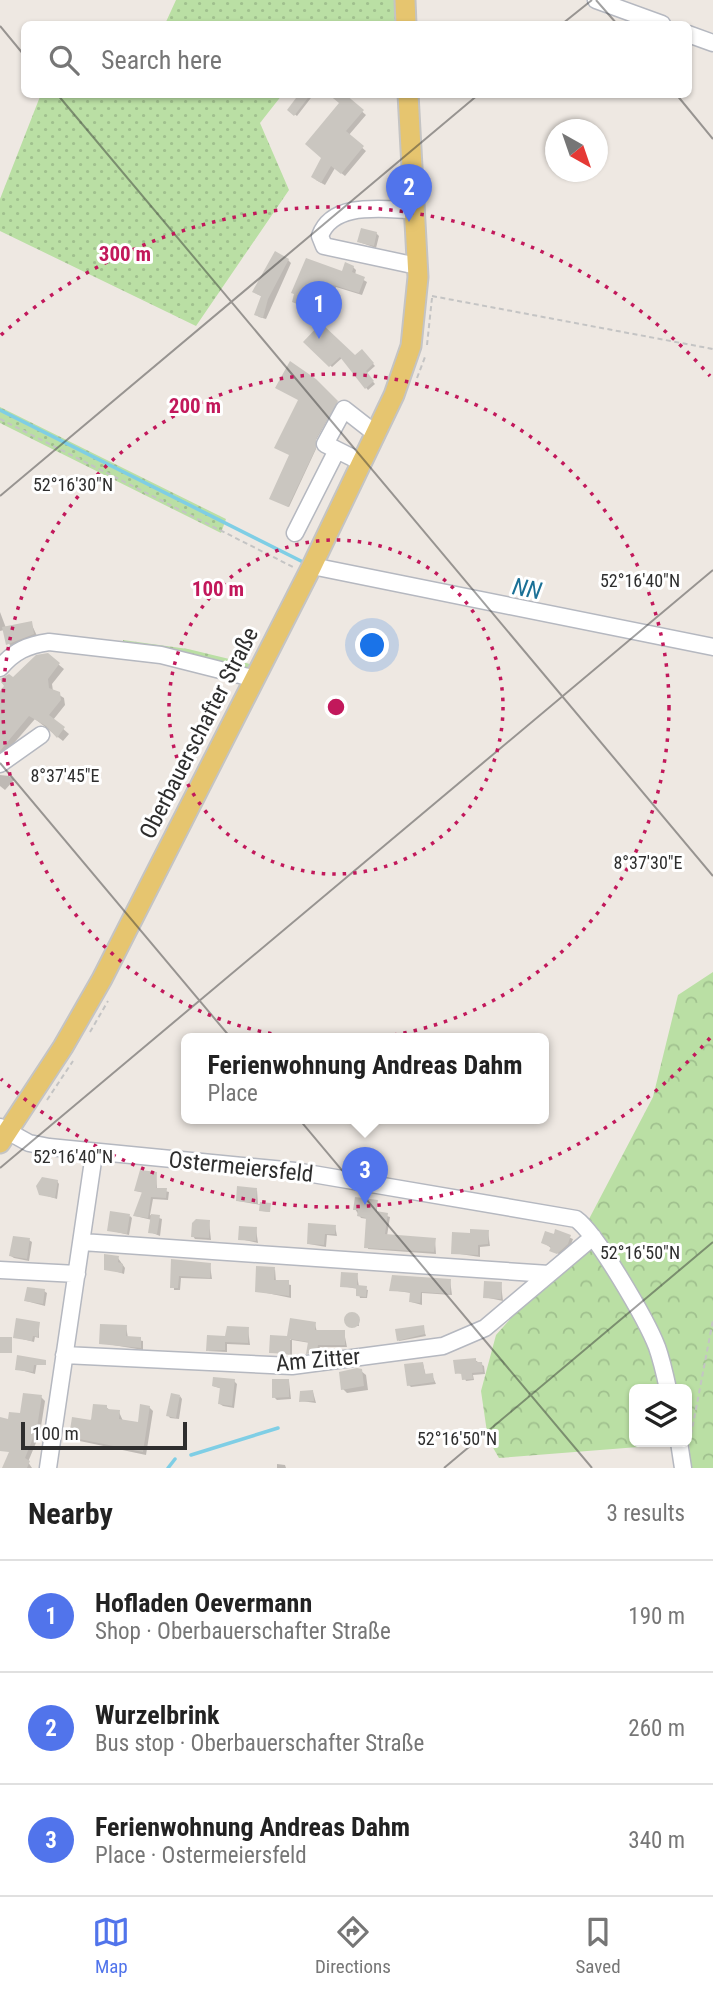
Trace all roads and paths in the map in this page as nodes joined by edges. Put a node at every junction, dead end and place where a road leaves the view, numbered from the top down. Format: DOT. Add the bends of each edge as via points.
graph roads {
  1 [pos="405,0"];
  2 [pos="596,0"];
  3 [pos="406,21"];
  4 [pos="654,21"];
  5 [pos="692,35"];
  6 [pos="713,43"];
  7 [pos="408,98"];
  8 [pos="414,210"];
  9 [pos="417,266"];
  10 [pos="417,294"];
  11 [pos="713,349"];
  12 [pos="0,419"];
  13 [pos="376,433"];
  14 [pos="337,450"];
  15 [pos="363,463"];
  16 [pos="295,533"];
  17 [pos="310,570"];
  18 [pos="713,647"];
  19 [pos="0,668"];
  20 [pos="253,678"];
  21 [pos="41,735"];
  22 [pos="0,764"];
  23 [pos="3,1134"];
  24 [pos="94,1154"];
  25 [pos="593,1237"];
  26 [pos="82,1242"];
  27 [pos="0,1270"];
  28 [pos="77,1274"];
  29 [pos="549,1274"];
  30 [pos="713,1320"];
  31 [pos="64,1355"];
  32 [pos="667,1384"];
  33 [pos="680,1447"];
  34 [pos="682,1466"];
  35 [pos="48,1468"];
  1 -- 3 [label="main road"];
  2 -- 4 [label="street"];
  5 -- 6 [label="street"];
  7 -- 8 [label="main road, Oberbauerschafter Straße"];
  8 -- 9 [label="main road, Oberbauerschafter Straße"];
  8 -- 9 [label="street" via="358,208 340,216 320,236 324,246"];
  9 -- 10 [label="main road, Oberbauerschafter Straße"];
  10 -- 11 [label="path"];
  10 -- 13 [label="main road, Oberbauerschafter Straße" via="411,345"];
  12 -- 17 [label="path" via="220,531"];
  13 -- 14 [label="street" via="344,409 325,444"];
  13 -- 15 [label="main road, Oberbauerschafter Straße"];
  14 -- 15 [label="street"];
  14 -- 16 [label="street"];
  15 -- 17 [label="main road, Oberbauerschafter Straße"];
  17 -- 18 [label="street"];
  17 -- 20 [label="main road, Oberbauerschafter Straße"];
  19 -- 20 [label="street" via="31,644 49,642 161,655"];
  20 -- 23 [label="main road, Oberbauerschafter Straße" via="102,979 63,1047"];
  21 -- 22 [label="street"];
  23 -- 24 [label="street, Ostermeiersfeld"];
  24 -- 25 [label="street, Ostermeiersfeld" via="331,1176 556,1214 576,1219"];
  24 -- 26 [label="street"];
  25 -- 29 [label="street, Am Zitter"];
  25 -- 32 [label="street" via="656,1344"];
  26 -- 28 [label="street"];
  26 -- 29 [label="street"];
  27 -- 28 [label="street"];
  28 -- 31 [label="street"];
  29 -- 31 [label="street, Am Zitter" via="485,1328 443,1346 292,1366"];
  30 -- 34 [label="path"];
  31 -- 35 [label="street"];
  33 -- 34 [label="street"];
}
